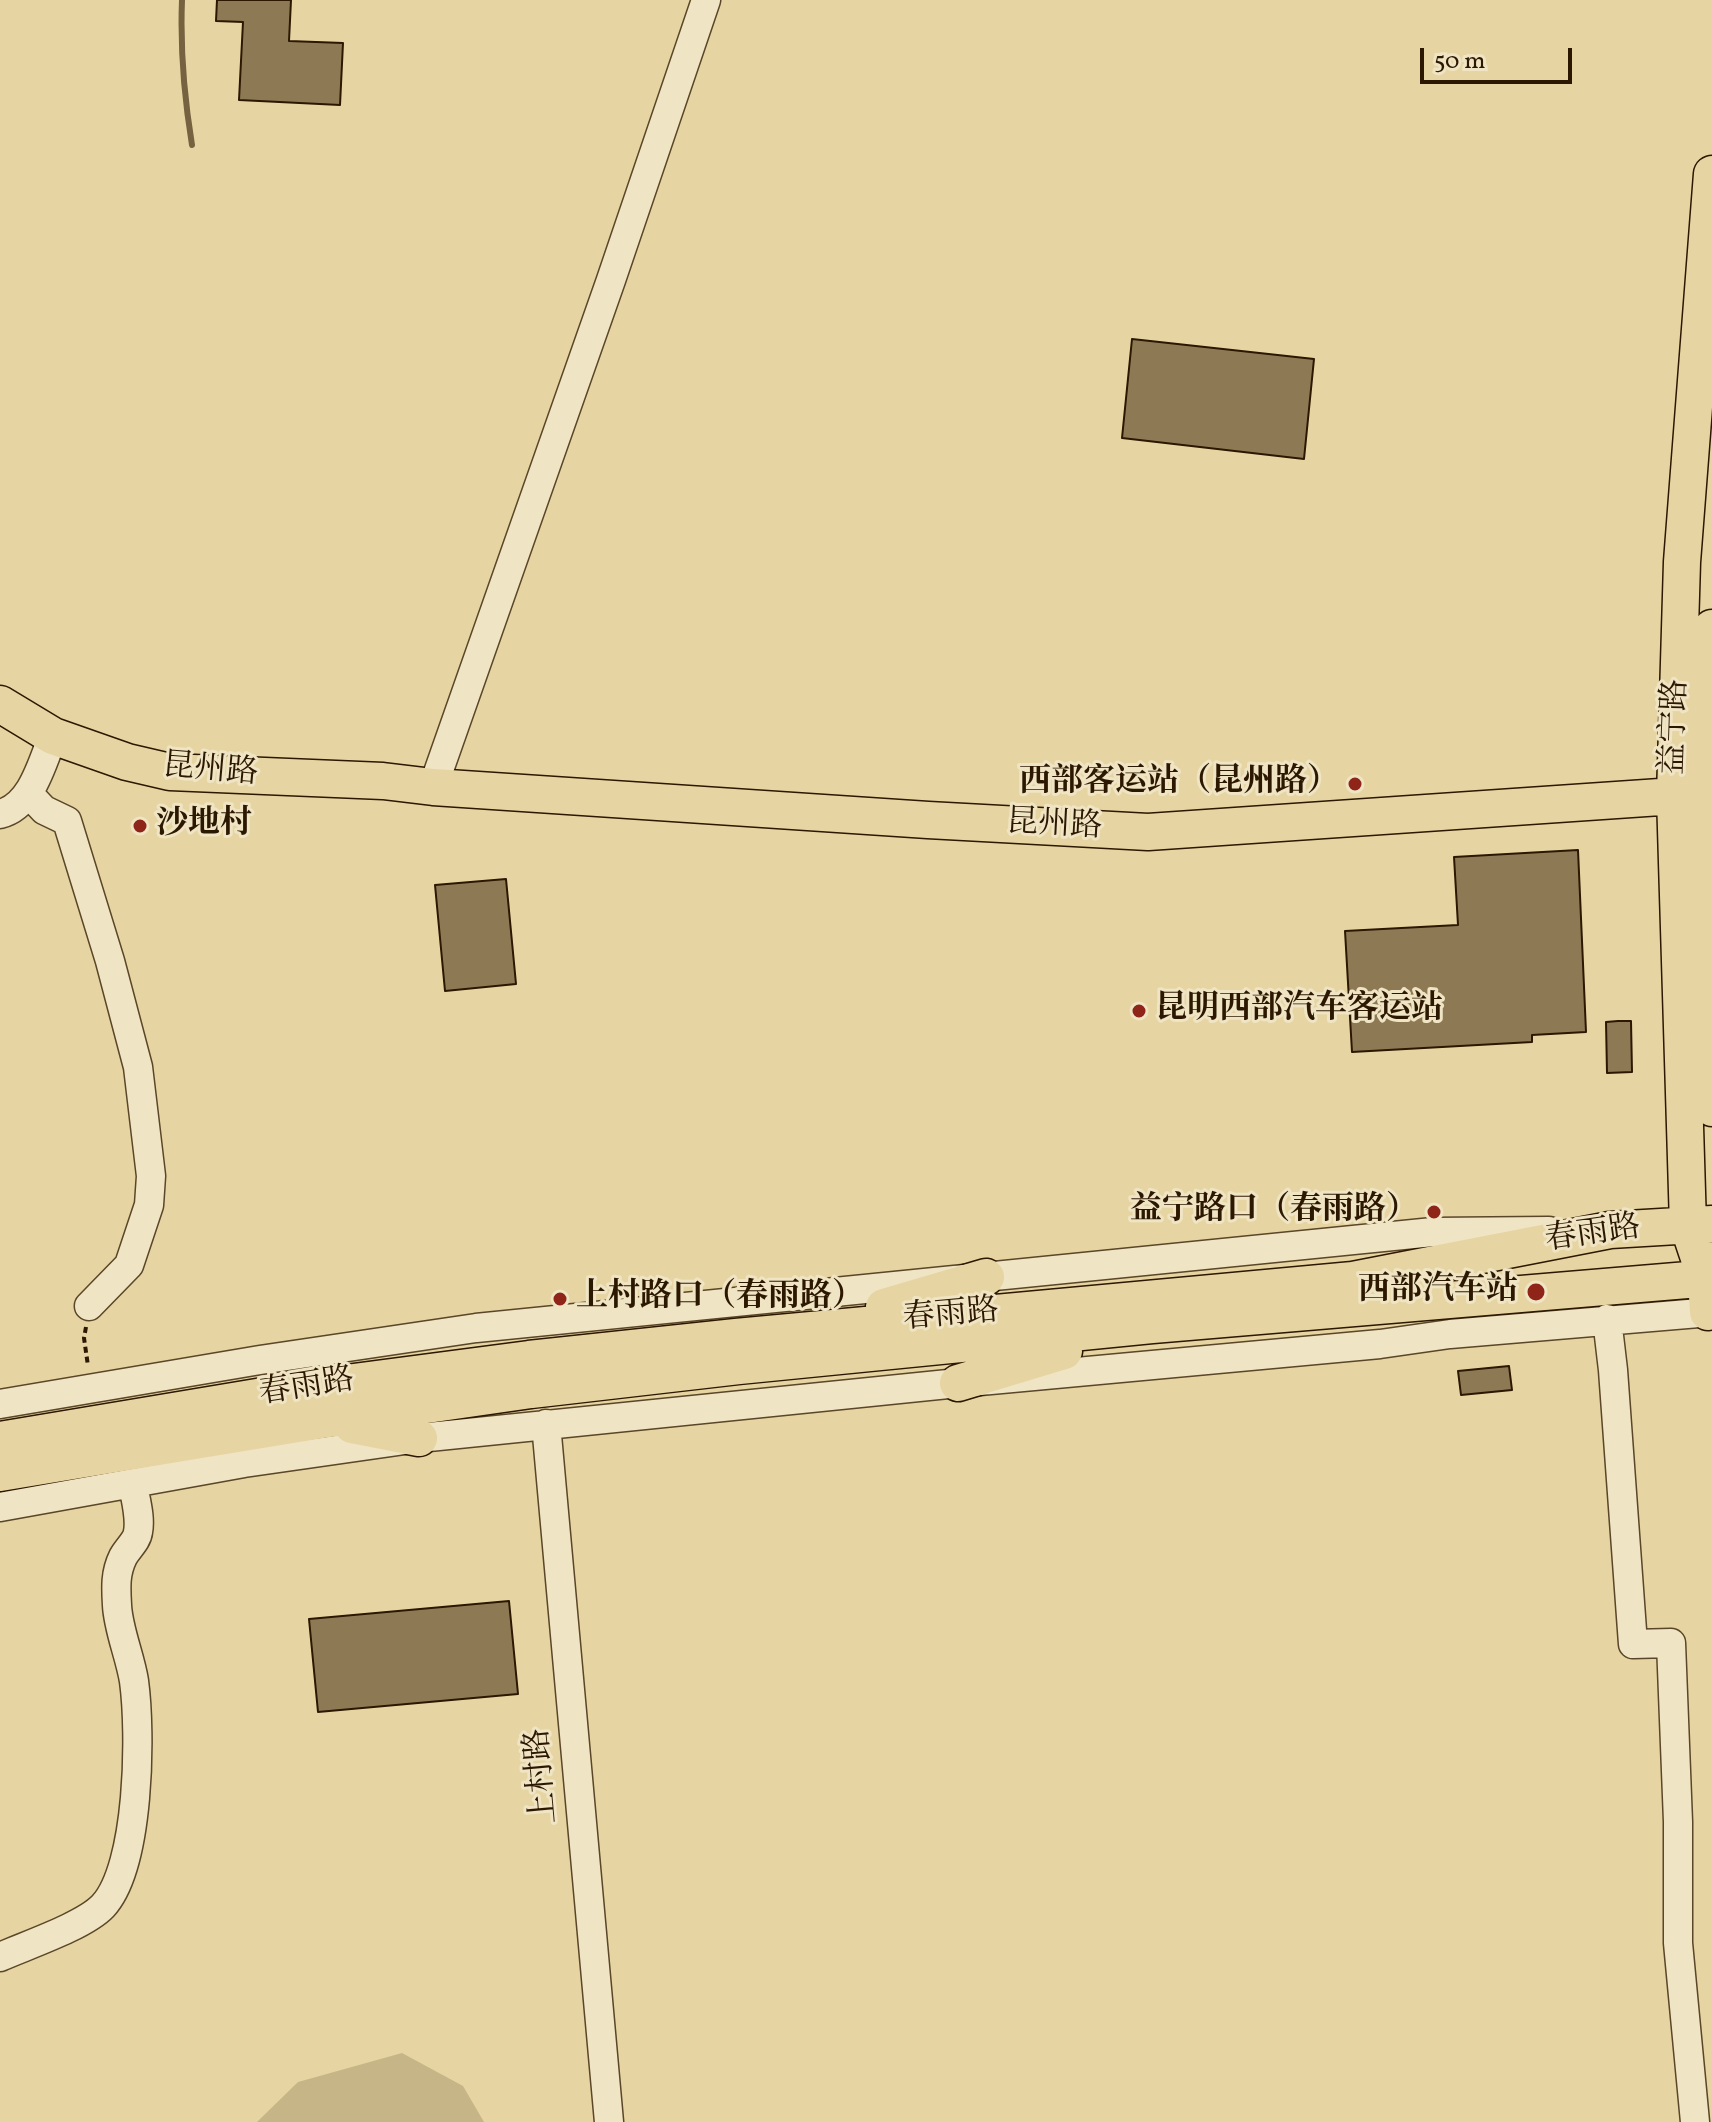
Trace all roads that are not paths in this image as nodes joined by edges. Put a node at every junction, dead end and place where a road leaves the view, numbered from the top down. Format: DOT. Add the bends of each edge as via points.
graph roads {
  1 [pos="706,0"];
  2 [pos="1712,174"];
  3 [pos="1712,628"];
  4 [pos="0,704"];
  5 [pos="0,726"];
  6 [pos="50,744"];
  7 [pos="433,787"];
  8 [pos="28,793"];
  9 [pos="1696,796"];
  10 [pos="0,814"];
  11 [pos="1712,1108"];
  12 [pos="1610,1230"];
  13 [pos="1707,1268"];
  14 [pos="986,1277"];
  15 [pos="89,1306"];
  16 [pos="1607,1319"];
  17 [pos="1152,1325"];
  18 [pos="808,1330"];
  19 [pos="958,1383"];
  20 [pos="0,1404"];
  21 [pos="322,1420"];
  22 [pos="546,1424"];
  23 [pos="419,1438"];
  24 [pos="0,1440"];
  25 [pos="40,1467"];
  26 [pos="0,1473"];
  27 [pos="0,1481"];
  28 [pos="133,1484"];
  29 [pos="0,1507"];
  30 [pos="0,1957"];
  31 [pos="609,2122"];
  32 [pos="1695,2122"];
  1 -- 7 [label="street"];
  2 -- 9 [label="main road, 益宁路" via="1682,562"];
  3 -- 9 [label="main road, 益宁路"];
  4 -- 6 [label="main road, 昆州路"];
  5 -- 6 [label="main road, 昆州路"];
  6 -- 7 [label="main road, 昆州路" via="170,772"];
  6 -- 8 [label="street"];
  7 -- 9 [label="main road, 昆州路" via="1148,832"];
  8 -- 10 [label="street" via="12,811"];
  8 -- 15 [label="street" via="44,810 67,821 138,1067 151,1176 149,1205 129,1265"];
  9 -- 11 [label="main road, 益宁路"];
  9 -- 13 [label="main road, 益宁路"];
  12 -- 13 [label="main road, 春雨路"];
  12 -- 14 [label="street" via="1433,1232"];
  12 -- 18 [label="main road, 春雨路" via="1353,1280"];
  13 -- 16 [label="street"];
  13 -- 17 [label="main road, 春雨路"];
  14 -- 18 [label="main road"];
  14 -- 20 [label="street" via="476,1328"];
  16 -- 19 [label="street"];
  16 -- 32 [label="street" via="1633,1644 1671,1643 1678,1943"];
  17 -- 19 [label="main road"];
  17 -- 21 [label="main road, 春雨路" via="650,1376"];
  18 -- 24 [label="main road, 春雨路" via="323,1386"];
  19 -- 22 [label="street"];
  21 -- 23 [label="main road"];
  21 -- 25 [label="main road, 春雨路"];
  22 -- 23 [label="street"];
  22 -- 31 [label="street, 上村路"];
  23 -- 28 [label="street"];
  25 -- 26 [label="main road, 春雨路"];
  25 -- 27 [label="main road"];
  28 -- 29 [label="street"];
  28 -- 30 [label="street" via="138,1534 115,1579 134,1682 139,1746 128,1842 105,1904"];
}
